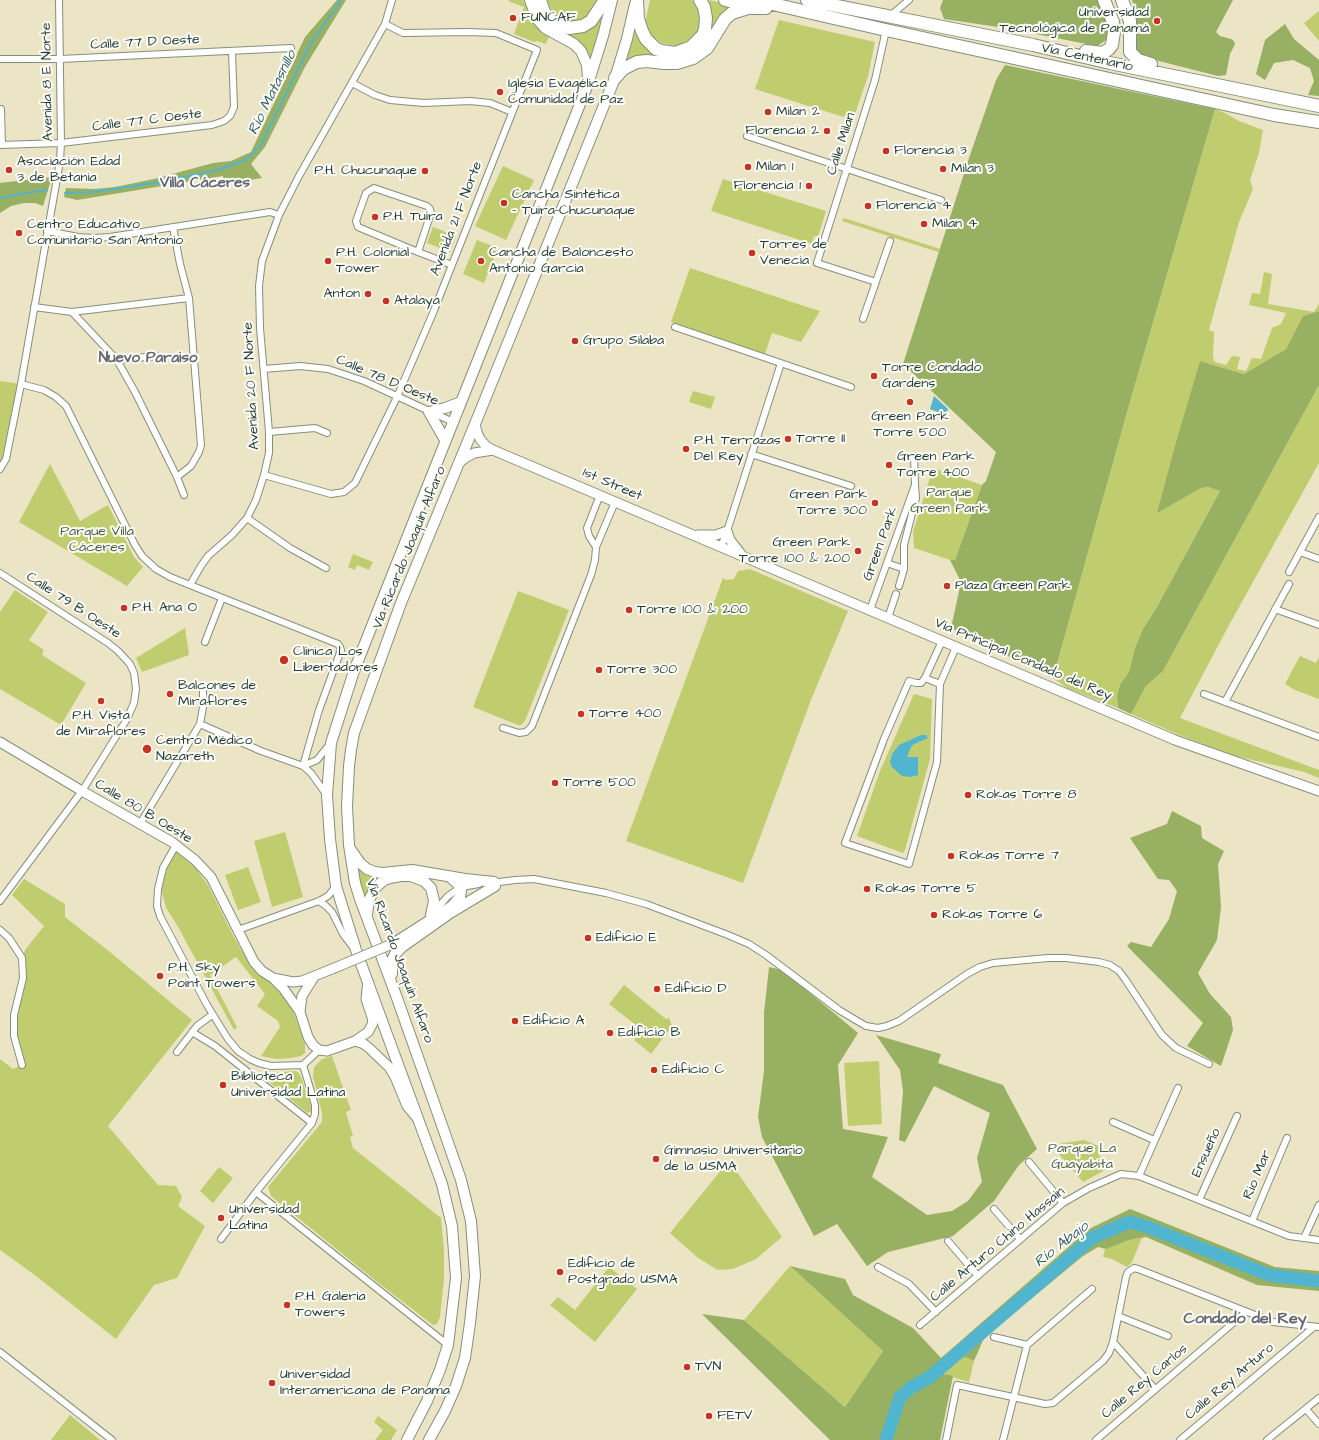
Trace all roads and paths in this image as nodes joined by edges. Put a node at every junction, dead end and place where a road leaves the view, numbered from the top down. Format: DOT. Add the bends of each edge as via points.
graph roads {
  1 [pos="59,0"];
  2 [pos="392,0"];
  3 [pos="530,0"];
  4 [pos="540,0"];
  5 [pos="606,0"];
  6 [pos="612,0"];
  7 [pos="636,0"];
  8 [pos="700,0"];
  9 [pos="725,0"];
  10 [pos="807,0"];
  11 [pos="909,0"];
  12 [pos="1104,0"];
  13 [pos="1122,0"];
  14 [pos="757,4"];
  15 [pos="889,17"];
  16 [pos="385,24"];
  17 [pos="886,30"];
  18 [pos="1033,45"];
  19 [pos="291,48"];
  20 [pos="232,51"];
  21 [pos="0,59"];
  22 [pos="60,59"];
  23 [pos="1180,77"];
  24 [pos="615,78"];
  25 [pos="352,83"];
  26 [pos="588,84"];
  27 [pos="1319,106"];
  28 [pos="1,109"];
  29 [pos="512,112"];
  30 [pos="1319,122"];
  31 [pos="747,136"];
  32 [pos="61,143"];
  33 [pos="1,145"];
  34 [pos="847,169"];
  35 [pos="941,200"];
  36 [pos="279,215"];
  37 [pos="173,227"];
  38 [pos="47,231"];
  39 [pos="890,241"];
  40 [pos="418,252"];
  41 [pos="452,265"];
  42 [pos="876,282"];
  43 [pos="189,298"];
  44 [pos="34,307"];
  45 [pos="72,312"];
  46 [pos="864,319"];
  47 [pos="675,327"];
  48 [pos="156,356"];
  49 [pos="117,360"];
  50 [pos="781,363"];
  51 [pos="264,369"];
  52 [pos="21,384"];
  53 [pos="851,387"];
  54 [pos="397,397"];
  55 [pos="461,402"];
  56 [pos="429,412"];
  57 [pos="453,422"];
  58 [pos="475,424"];
  59 [pos="269,432"];
  60 [pos="327,433"];
  61 [pos="446,440"];
  62 [pos="493,450"];
  63 [pos="751,454"];
  64 [pos="914,456"];
  65 [pos="458,464"];
  66 [pos="0,469"];
  67 [pos="264,475"];
  68 [pos="177,477"];
  69 [pos="915,485"];
  70 [pos="851,486"];
  71 [pos="184,495"];
  72 [pos="600,495"];
  73 [pos="615,502"];
  74 [pos="1319,517"];
  75 [pos="247,518"];
  76 [pos="727,531"];
  77 [pos="694,535"];
  78 [pos="721,546"];
  79 [pos="596,548"];
  80 [pos="1300,552"];
  81 [pos="743,556"];
  82 [pos="1319,559"];
  83 [pos="887,563"];
  84 [pos="326,568"];
  85 [pos="904,569"];
  86 [pos="1289,572"];
  87 [pos="0,573"];
  88 [pos="1289,584"];
  89 [pos="190,585"];
  90 [pos="899,586"];
  91 [pos="896,594"];
  92 [pos="222,598"];
  93 [pos="1275,609"];
  94 [pos="870,610"];
  95 [pos="888,618"];
  96 [pos="1319,626"];
  97 [pos="942,641"];
  98 [pos="205,642"];
  99 [pos="956,647"];
  100 [pos="925,678"];
  101 [pos="940,684"];
  102 [pos="203,688"];
  103 [pos="1204,694"];
  104 [pos="1225,702"];
  105 [pos="200,724"];
  106 [pos="503,728"];
  107 [pos="1319,737"];
  108 [pos="0,742"];
  109 [pos="331,743"];
  110 [pos="303,766"];
  111 [pos="82,791"];
  112 [pos="1319,791"];
  113 [pos="327,795"];
  114 [pos="140,824"];
  115 [pos="176,845"];
  116 [pos="349,845"];
  117 [pos="449,876"];
  118 [pos="494,884"];
  119 [pos="336,886"];
  120 [pos="460,888"];
  121 [pos="0,901"];
  122 [pos="319,901"];
  123 [pos="453,905"];
  124 [pos="431,915"];
  125 [pos="367,916"];
  126 [pos="421,925"];
  127 [pos="0,930"];
  128 [pos="238,930"];
  129 [pos="356,950"];
  130 [pos="314,977"];
  131 [pos="273,978"];
  132 [pos="368,980"];
  133 [pos="397,998"];
  134 [pos="300,1012"];
  135 [pos="212,1015"];
  136 [pos="192,1032"];
  137 [pos="355,1041"];
  138 [pos="319,1050"];
  139 [pos="238,1051"];
  140 [pos="177,1052"];
  141 [pos="231,1060"];
  142 [pos="1209,1064"];
  143 [pos="22,1065"];
  144 [pos="303,1065"];
  145 [pos="1178,1088"];
  146 [pos="1237,1116"];
  147 [pos="419,1120"];
  148 [pos="1113,1122"];
  149 [pos="312,1123"];
  150 [pos="1287,1138"];
  151 [pos="1154,1140"];
  152 [pos="1029,1162"];
  153 [pos="1139,1176"];
  154 [pos="256,1192"];
  155 [pos="1199,1200"];
  156 [pos="1063,1203"];
  157 [pos="1319,1205"];
  158 [pos="994,1209"];
  159 [pos="1252,1221"];
  160 [pos="1304,1238"];
  161 [pos="221,1239"];
  162 [pos="1020,1239"];
  163 [pos="1319,1240"];
  164 [pos="948,1241"];
  165 [pos="878,1267"];
  166 [pos="978,1276"];
  167 [pos="1092,1289"];
  168 [pos="936,1312"];
  169 [pos="1246,1312"];
  170 [pos="1118,1316"];
  171 [pos="920,1325"];
  172 [pos="1317,1327"];
  173 [pos="1168,1336"];
  174 [pos="994,1337"];
  175 [pos="1113,1342"];
  176 [pos="448,1345"];
  177 [pos="1027,1345"];
  178 [pos="0,1352"];
  179 [pos="1155,1389"];
  180 [pos="1014,1398"];
  181 [pos="1319,1398"];
  182 [pos="1306,1409"];
  183 [pos="1319,1424"];
  184 [pos="112,1440"];
  185 [pos="407,1440"];
  186 [pos="429,1440"];
  187 [pos="946,1440"];
  188 [pos="1003,1440"];
  189 [pos="1096,1440"];
  190 [pos="1180,1440"];
  191 [pos="1267,1440"];
  1 -- 22 [label="street, Avenida 8 E Norte"];
  2 -- 16 [label="street, Avenida 20 F Norte"];
  3 -- 26 [label="main road" via="534,14 545,28 574,44 581,51 587,65"];
  4 -- 5 [label="highway" via="544,12 552,22 561,27 574,28 591,21"];
  6 -- 26 [label="main road, Vía Ricardo Joaquín Alfaro"];
  7 -- 8 [label="highway" via="638,19 644,36 653,46 669,52 691,48 703,35 706,18"];
  7 -- 24 [label="main road, Vía Ricardo Joaquín Alfaro"];
  9 -- 14 [label="highway"];
  10 -- 15 [label="highway, Vía Centenario"];
  11 -- 15 [label="street"];
  12 -- 18 [label="highway" via="1113,22 1114,32 1112,45 1106,52"];
  13 -- 23 [label="highway" via="1130,21 1131,54 1141,62 1169,69"];
  14 -- 17 [label="highway, Vía Centenario" via="790,8"];
  14 -- 24 [label="highway" via="728,16 710,44 693,58 677,63 637,62 623,69"];
  15 -- 18 [label="highway, Vía Centenario"];
  16 -- 25 [label="street, Avenida 20 F Norte"];
  16 -- 29 [label="street, Avenida 21 F Norte" via="403,33 496,33 537,50"];
  17 -- 30 [label="highway, Vía Centenario" via="1274,115"];
  17 -- 34 [label="street, Calle Milan" via="875,80"];
  18 -- 23 [label="highway, Vía Centenario"];
  19 -- 20 [label="street, Calle 77 D Oeste"];
  20 -- 22 [label="street, Calle 77 D Oeste"];
  20 -- 32 [label="street, Calle 77 C Oeste" via="234,107 224,121 212,125"];
  21 -- 22 [label="street, Calle 77 D Oeste"];
  22 -- 32 [label="street, Avenida 8 E Norte"];
  23 -- 27 [label="highway, Vía Centenario"];
  24 -- 58 [label="main road, Vía Ricardo Joaquín Alfaro"];
  25 -- 29 [label="street" via="390,100 424,103 470,100 490,103"];
  25 -- 36 [label="street, Avenida 20 F Norte"];
  26 -- 55 [label="main road, Vía Ricardo Joaquín Alfaro"];
  28 -- 33 [label="street"];
  29 -- 41 [label="street, Avenida 21 F Norte"];
  31 -- 34 [label="street"];
  32 -- 33 [label="street, Calle 77 C Oeste"];
  32 -- 38 [label="street, Avenida 8 E Norte"];
  34 -- 35 [label="street"];
  34 -- 42 [label="street, Calle Milan" via="817,263"];
  36 -- 37 [label="street" via="270,212"];
  36 -- 51 [label="street, Avenida 20 F Norte" via="264,254 259,286"];
  37 -- 38 [label="street" via="94,238"];
  37 -- 43 [label="street"];
  38 -- 44 [label="street, Avenida 8 E Norte"];
  39 -- 42 [label="street"];
  40 -- 40 [label="street" via="358,228 356,221 366,193 374,188 430,209 431,213"];
  40 -- 41 [label="street"];
  41 -- 54 [label="street, Avenida 21 F Norte"];
  42 -- 46 [label="street"];
  43 -- 45 [label="street"];
  43 -- 68 [label="street" via="201,445 191,466"];
  44 -- 45 [label="street"];
  44 -- 52 [label="street, Avenida 8 E Norte"];
  45 -- 49 [label="street"];
  47 -- 50 [label="street"];
  48 -- 49 [label="street"];
  49 -- 68 [label="street"];
  50 -- 53 [label="street"];
  50 -- 63 [label="street"];
  51 -- 54 [label="street, Calle 78 D Oeste" via="300,366 328,369 364,381"];
  51 -- 59 [label="street, Avenida 20 F Norte"];
  52 -- 66 [label="street, Avenida 8 E Norte" via="6,459"];
  52 -- 89 [label="street" via="44,390 66,406 142,556 156,569"];
  54 -- 56 [label="street, Calle 78 D Oeste"];
  54 -- 67 [label="street, Avenida 21 F Norte" via="355,483 344,492 331,494"];
  55 -- 56 [label="main road"];
  55 -- 57 [label="main road, Vía Ricardo Joaquín Alfaro"];
  56 -- 57 [label="street, Calle 78 D Oeste"];
  56 -- 61 [label="main road"];
  57 -- 61 [label="main road, Vía Ricardo Joaquín Alfaro"];
  58 -- 62 [label="street, 1st Street" via="480,440"];
  58 -- 65 [label="main road, Vía Ricardo Joaquín Alfaro"];
  59 -- 60 [label="street" via="315,428"];
  59 -- 67 [label="street, Avenida 20 F Norte" via="269,453"];
  61 -- 109 [label="main road, Vía Ricardo Joaquín Alfaro" via="354,672"];
  62 -- 65 [label="street" via="474,453"];
  62 -- 72 [label="street, 1st Street"];
  63 -- 70 [label="street"];
  63 -- 76 [label="street"];
  64 -- 69 [label="street, Green Park"];
  65 -- 116 [label="main road, Vía Ricardo Joaquín Alfaro" via="401,603 354,733 347,806"];
  67 -- 75 [label="street, Avenida 20 F Norte"];
  68 -- 71 [label="street"];
  69 -- 83 [label="street, Green Park"];
  69 -- 85 [label="street, Green Park" via="916,498 904,545"];
  72 -- 73 [label="street, 1st Street"];
  72 -- 79 [label="street" via="587,528"];
  73 -- 77 [label="street, 1st Street"];
  73 -- 79 [label="street"];
  74 -- 80 [label="street"];
  75 -- 84 [label="street" via="290,548"];
  75 -- 89 [label="street, Avenida 20 F Norte" via="208,556"];
  76 -- 77 [label="street" via="716,535"];
  76 -- 78 [label="street"];
  76 -- 81 [label="street" via="730,540"];
  77 -- 78 [label="street, 1st Street"];
  78 -- 81 [label="street, Vía Principal Condado del Rey"];
  79 -- 106 [label="street" via="591,575 532,726 526,732 519,733"];
  80 -- 82 [label="street"];
  80 -- 86 [label="street"];
  81 -- 94 [label="street, Vía Principal Condado del Rey"];
  83 -- 85 [label="street"];
  83 -- 94 [label="street, Green Park"];
  85 -- 90 [label="street, Green Park"];
  87 -- 111 [label="street, Calle 79 B Oeste" via="108,643 130,664 134,673 134,703 127,719"];
  88 -- 93 [label="street"];
  89 -- 92 [label="street"];
  91 -- 95 [label="street"];
  92 -- 98 [label="street"];
  92 -- 110 [label="street" via="338,644 340,647"];
  93 -- 96 [label="street"];
  93 -- 104 [label="street"];
  94 -- 95 [label="street, Vía Principal Condado del Rey"];
  95 -- 97 [label="street, Vía Principal Condado del Rey"];
  97 -- 99 [label="street, Vía Principal Condado del Rey"];
  97 -- 100 [label="street"];
  99 -- 101 [label="street"];
  99 -- 112 [label="street, Vía Principal Condado del Rey" via="1175,740"];
  100 -- 101 [label="street"];
  100 -- 101 [label="street" via="921,683 909,680 845,843 909,864 937,762"];
  102 -- 105 [label="street"];
  103 -- 104 [label="street"];
  104 -- 107 [label="street"];
  105 -- 110 [label="street"];
  105 -- 114 [label="street"];
  108 -- 111 [label="street, Calle 80 B Oeste"];
  109 -- 110 [label="street" via="317,760"];
  109 -- 113 [label="main road, Vía Ricardo Joaquín Alfaro"];
  110 -- 113 [label="street" via="309,770"];
  111 -- 114 [label="street, Calle 80 B Oeste"];
  111 -- 121 [label="street, Calle 79 B Oeste"];
  113 -- 119 [label="main road, Vía Ricardo Joaquín Alfaro"];
  114 -- 115 [label="street, Calle 80 B Oeste"];
  115 -- 128 [label="street, Calle 80 B Oeste" via="211,877"];
  115 -- 135 [label="street" via="163,868 157,906 164,925"];
  116 -- 117 [label="main road" via="360,863 375,872 412,870"];
  116 -- 125 [label="main road, Vía Ricardo Joaquín Alfaro" via="355,883"];
  117 -- 118 [label="main road"];
  117 -- 120 [label="main road"];
  118 -- 120 [label="street" via="474,884"];
  118 -- 123 [label="street"];
  118 -- 133 [label="main road" via="398,951 391,966"];
  118 -- 142 [label="street" via="534,879 606,893 646,904 749,944 854,1019 866,1026 878,1028 899,1021 967,974 993,963 1048,958 1099,962 1119,971 1162,1035 1176,1048"];
  119 -- 122 [label="street" via="328,896"];
  119 -- 129 [label="main road, Vía Ricardo Joaquín Alfaro"];
  120 -- 123 [label="main road" via="460,897"];
  120 -- 124 [label="street" via="448,896"];
  122 -- 128 [label="street"];
  122 -- 129 [label="street" via="332,912 343,934"];
  123 -- 126 [label="street"];
  124 -- 125 [label="main road" via="434,901 428,884 415,877 401,876 384,880 376,887 369,900"];
  124 -- 126 [label="street"];
  125 -- 133 [label="main road, Vía Ricardo Joaquín Alfaro"];
  126 -- 130 [label="street, Calle 80 B Oeste, bridge" via="392,944"];
  127 -- 143 [label="street" via="9,938 22,958 23,978 14,1015 14,1036"];
  128 -- 131 [label="street, Calle 80 B Oeste" via="254,962"];
  129 -- 132 [label="main road, Vía Ricardo Joaquín Alfaro"];
  130 -- 131 [label="street, Calle 80 B Oeste" via="293,982"];
  130 -- 134 [label="street" via="302,996"];
  131 -- 134 [label="street"];
  132 -- 137 [label="street" via="366,999 373,1023 368,1032"];
  132 -- 147 [label="main road, Vía Ricardo Joaquín Alfaro"];
  133 -- 186 [label="main road, Vía Ricardo Joaquín Alfaro" via="461,1180 471,1221 475,1276 465,1358 446,1411"];
  134 -- 138 [label="street" via="308,1037"];
  135 -- 136 [label="street"];
  135 -- 139 [label="street"];
  136 -- 140 [label="street"];
  136 -- 141 [label="street" via="215,1046"];
  137 -- 138 [label="street" via="327,1052"];
  137 -- 147 [label="street" via="370,1048 390,1067 407,1106"];
  138 -- 144 [label="street"];
  139 -- 141 [label="street"];
  139 -- 144 [label="street" via="250,1059 271,1066"];
  141 -- 149 [label="street"];
  144 -- 149 [label="street" via="315,1105"];
  145 -- 151 [label="street"];
  146 -- 155 [label="street, Ensueño"];
  147 -- 176 [label="main road, Vía Ricardo Joaquín Alfaro" via="442,1184 452,1226 456,1278"];
  148 -- 151 [label="street"];
  149 -- 154 [label="street"];
  150 -- 159 [label="street, Rio Mar"];
  151 -- 153 [label="street"];
  152 -- 156 [label="street"];
  153 -- 155 [label="street, Calle Arturo Chino Hassain"];
  153 -- 156 [label="street, Calle Arturo Chino Hassain" via="1121,1174"];
  154 -- 161 [label="street"];
  154 -- 176 [label="street"];
  155 -- 159 [label="street, Calle Arturo Chino Hassain"];
  156 -- 162 [label="street, Calle Arturo Chino Hassain"];
  157 -- 160 [label="street"];
  158 -- 162 [label="street"];
  159 -- 160 [label="street, Calle Arturo Chino Hassain" via="1289,1236"];
  160 -- 163 [label="street, Calle Arturo Chino Hassain"];
  162 -- 166 [label="street, Calle Arturo Chino Hassain"];
  164 -- 166 [label="street"];
  165 -- 168 [label="street" via="909,1284"];
  166 -- 168 [label="street, Calle Arturo Chino Hassain"];
  167 -- 177 [label="street"];
  168 -- 171 [label="street, Calle Arturo Chino Hassain"];
  169 -- 170 [label="street" via="1134,1268 1126,1277"];
  169 -- 172 [label="street" via="1272,1322"];
  169 -- 179 [label="street, Calle Rey Carlos"];
  170 -- 173 [label="street"];
  170 -- 175 [label="street"];
  172 -- 190 [label="street, Calle Rey Arturo"];
  174 -- 177 [label="street"];
  175 -- 179 [label="street"];
  175 -- 180 [label="street" via="1103,1361 1053,1403 1045,1404"];
  176 -- 185 [label="main road, Vía Ricardo Joaquín Alfaro" via="427,1401"];
  177 -- 180 [label="street"];
  178 -- 184 [label="street"];
  179 -- 189 [label="street, Calle Rey Carlos"];
  180 -- 187 [label="street" via="957,1385"];
  180 -- 188 [label="street"];
  181 -- 182 [label="street"];
  182 -- 183 [label="street"];
  182 -- 191 [label="street"];
}
